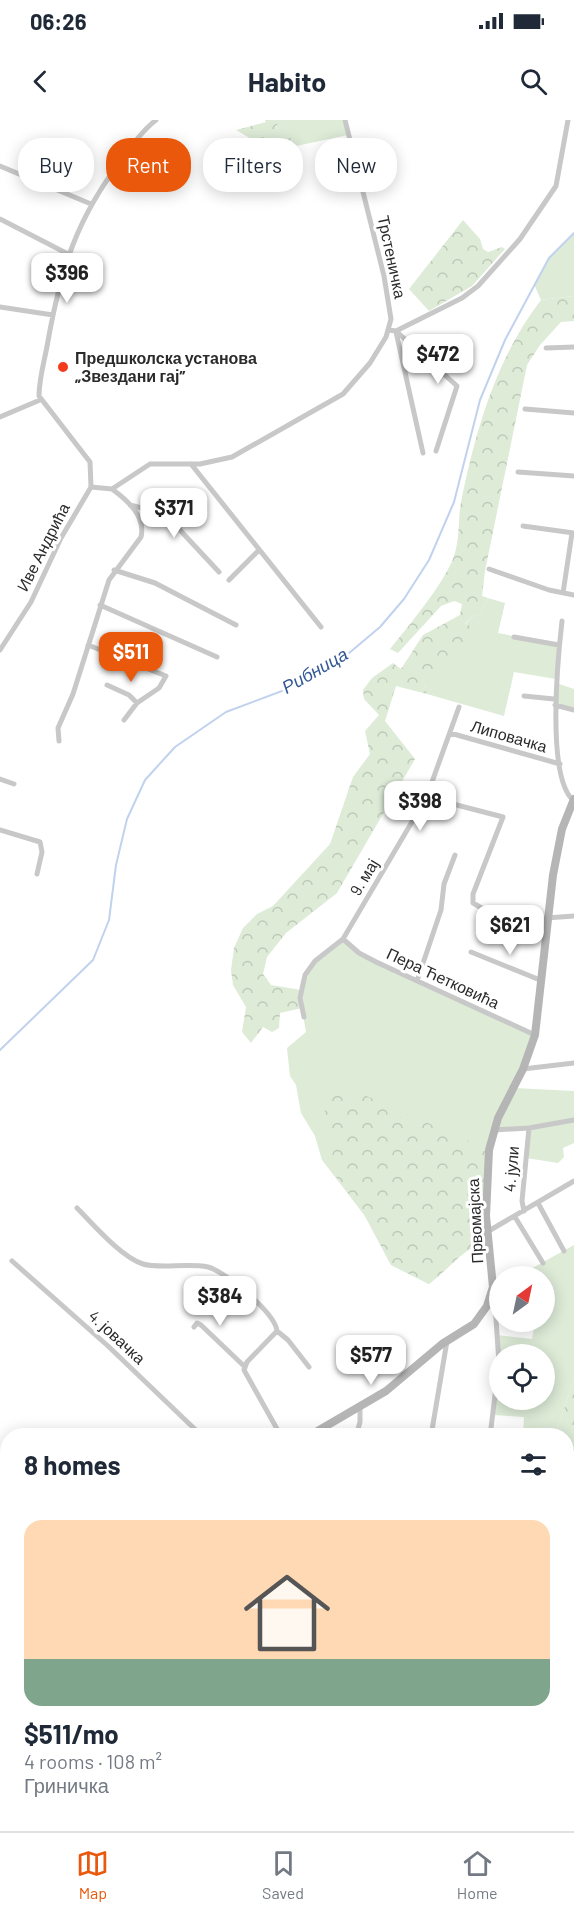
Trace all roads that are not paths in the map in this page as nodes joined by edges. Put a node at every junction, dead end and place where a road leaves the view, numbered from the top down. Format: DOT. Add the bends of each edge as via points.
graph roads {
  1 [pos="156,120"];
  2 [pos="345,120"];
  3 [pos="568,120"];
  4 [pos="0,166"];
  5 [pos="91,204"];
  6 [pos="0,219"];
  7 [pos="68,254"];
  8 [pos="0,307"];
  9 [pos="53,315"];
  10 [pos="391,319"];
  11 [pos="389,330"];
  12 [pos="396,331"];
  13 [pos="574,347"];
  14 [pos="546,348"];
  15 [pos="40,400"];
  16 [pos="525,409"];
  17 [pos="574,413"];
  18 [pos="0,417"];
  19 [pos="436,451"];
  20 [pos="423,453"];
  21 [pos="191,465"];
  22 [pos="518,472"];
  23 [pos="574,476"];
  24 [pos="91,487"];
  25 [pos="112,489"];
  26 [pos="130,505"];
  27 [pos="523,526"];
  28 [pos="573,533"];
  29 [pos="259,550"];
  30 [pos="489,569"];
  31 [pos="114,570"];
  32 [pos="219,572"];
  33 [pos="229,580"];
  34 [pos="563,593"];
  35 [pos="574,595"];
  36 [pos="100,605"];
  37 [pos="562,621"];
  38 [pos="236,625"];
  39 [pos="321,627"];
  40 [pos="0,636"];
  41 [pos="514,637"];
  42 [pos="7,639"];
  43 [pos="87,645"];
  44 [pos="559,645"];
  45 [pos="0,650"];
  46 [pos="217,657"];
  47 [pos="107,685"];
  48 [pos="525,696"];
  49 [pos="554,702"];
  50 [pos="137,703"];
  51 [pos="459,707"];
  52 [pos="574,710"];
  53 [pos="124,720"];
  54 [pos="450,733"];
  55 [pos="59,741"];
  56 [pos="560,764"];
  57 [pos="0,778"];
  58 [pos="14,784"];
  59 [pos="426,797"];
  60 [pos="573,800"];
  61 [pos="0,830"];
  62 [pos="455,855"];
  63 [pos="37,874"];
  64 [pos="574,916"];
  65 [pos="546,918"];
  66 [pos="544,937"];
  67 [pos="343,939"];
  68 [pos="471,952"];
  69 [pos="540,980"];
  70 [pos="417,981"];
  71 [pos="304,1017"];
  72 [pos="535,1035"];
  73 [pos="574,1064"];
  74 [pos="523,1070"];
  75 [pos="574,1120"];
  76 [pos="529,1128"];
  77 [pos="494,1130"];
  78 [pos="574,1181"];
  79 [pos="538,1203"];
  80 [pos="77,1208"];
  81 [pos="524,1211"];
  82 [pos="514,1217"];
  83 [pos="487,1232"];
  84 [pos="564,1251"];
  85 [pos="12,1261"];
  86 [pos="543,1263"];
  87 [pos="491,1266"];
  88 [pos="489,1301"];
  89 [pos="194,1327"];
  90 [pos="277,1331"];
  91 [pos="497,1332"];
  92 [pos="447,1341"];
  93 [pos="245,1367"];
  94 [pos="309,1367"];
  95 [pos="360,1407"];
  96 [pos="194,1428"];
  97 [pos="276,1428"];
  98 [pos="323,1428"];
  99 [pos="358,1428"];
  100 [pos="431,1428"];
  101 [pos="491,1428"];
  1 -- 5 [label="street" via="135,141"];
  2 -- 10 [label="street, Трстеничка"];
  3 -- 12 [label="street" via="556,186 520,239 462,298"];
  4 -- 5 [label="street"];
  5 -- 7 [label="street"];
  6 -- 7 [label="street"];
  7 -- 9 [label="street"];
  8 -- 9 [label="street"];
  9 -- 15 [label="street"];
  10 -- 11 [label="street, Трстеничка"];
  10 -- 12 [label="street"];
  11 -- 12 [label="street"];
  11 -- 21 [label="street" via="364,371 342,394 232,457"];
  12 -- 19 [label="street" via="457,386"];
  12 -- 20 [label="street"];
  13 -- 14 [label="street"];
  15 -- 18 [label="street"];
  15 -- 24 [label="street" via="90,462"];
  16 -- 17 [label="street"];
  21 -- 25 [label="street" via="150,464"];
  21 -- 29 [label="street"];
  22 -- 23 [label="street"];
  24 -- 25 [label="street"];
  24 -- 42 [label="street, Иве Андрића" via="61,538 31,602"];
  25 -- 26 [label="street"];
  26 -- 31 [label="street" via="141,520 141,537"];
  26 -- 32 [label="street" via="165,514"];
  27 -- 28 [label="street"];
  28 -- 34 [label="street"];
  29 -- 33 [label="street"];
  29 -- 39 [label="street"];
  30 -- 34 [label="street"];
  31 -- 36 [label="street"];
  31 -- 38 [label="street" via="155,583"];
  34 -- 35 [label="street"];
  36 -- 43 [label="street"];
  36 -- 46 [label="street"];
  37 -- 44 [label="street"];
  40 -- 42 [label="street"];
  41 -- 44 [label="street"];
  42 -- 45 [label="street, Иве Андрића"];
  43 -- 50 [label="street" via="166,675 159,688"];
  43 -- 55 [label="street" via="58,728"];
  44 -- 49 [label="street"];
  47 -- 50 [label="street"];
  48 -- 49 [label="street"];
  49 -- 52 [label="street"];
  49 -- 56 [label="street"];
  50 -- 53 [label="street"];
  51 -- 54 [label="street, 9. мај"];
  54 -- 56 [label="street, Липовачка"];
  54 -- 59 [label="street, 9. мај"];
  56 -- 60 [label="street" via="567,793"];
  57 -- 58 [label="street"];
  59 -- 66 [label="street" via="503,818 473,901 483,910"];
  59 -- 67 [label="street, 9. мај"];
  60 -- 65 [label="main road, Првомајска" via="557,852"];
  61 -- 63 [label="street" via="40,842"];
  62 -- 70 [label="street"];
  64 -- 65 [label="street"];
  65 -- 66 [label="main road, Првомајска"];
  66 -- 69 [label="main road, Првомајска"];
  67 -- 70 [label="street, Пера Ћетковића" via="358,953"];
  67 -- 71 [label="street, 9. мај" via="315,962 306,975 300,998"];
  68 -- 69 [label="street"];
  69 -- 72 [label="main road, Првомајска"];
  70 -- 72 [label="street, Пера Ћетковића"];
  72 -- 74 [label="main road, Првомајска"];
  73 -- 74 [label="street"];
  74 -- 77 [label="main road, Првомајска"];
  75 -- 76 [label="street, 4. јули"];
  76 -- 77 [label="street, 4. јули"];
  76 -- 81 [label="street, 4. јули"];
  77 -- 83 [label="main road, Првомајска" via="486,1173"];
  78 -- 79 [label="street, 4. јули"];
  79 -- 81 [label="street, 4. јули"];
  79 -- 84 [label="street"];
  80 -- 90 [label="street" via="140,1263 213,1269 248,1294"];
  81 -- 82 [label="street, 4. јули"];
  82 -- 83 [label="street, 4. јули"];
  82 -- 86 [label="street"];
  83 -- 87 [label="main road, Првомајска"];
  85 -- 96 [label="street, 4. јовачка"];
  88 -- 92 [label="main road" via="477,1321"];
  89 -- 93 [label="street" via="197,1323 201,1325"];
  90 -- 93 [label="street"];
  90 -- 94 [label="street"];
  91 -- 101 [label="street" via="499,1363"];
  92 -- 95 [label="main road"];
  92 -- 100 [label="street"];
  93 -- 97 [label="street"];
  95 -- 98 [label="main road"];
  95 -- 99 [label="street"];
}
